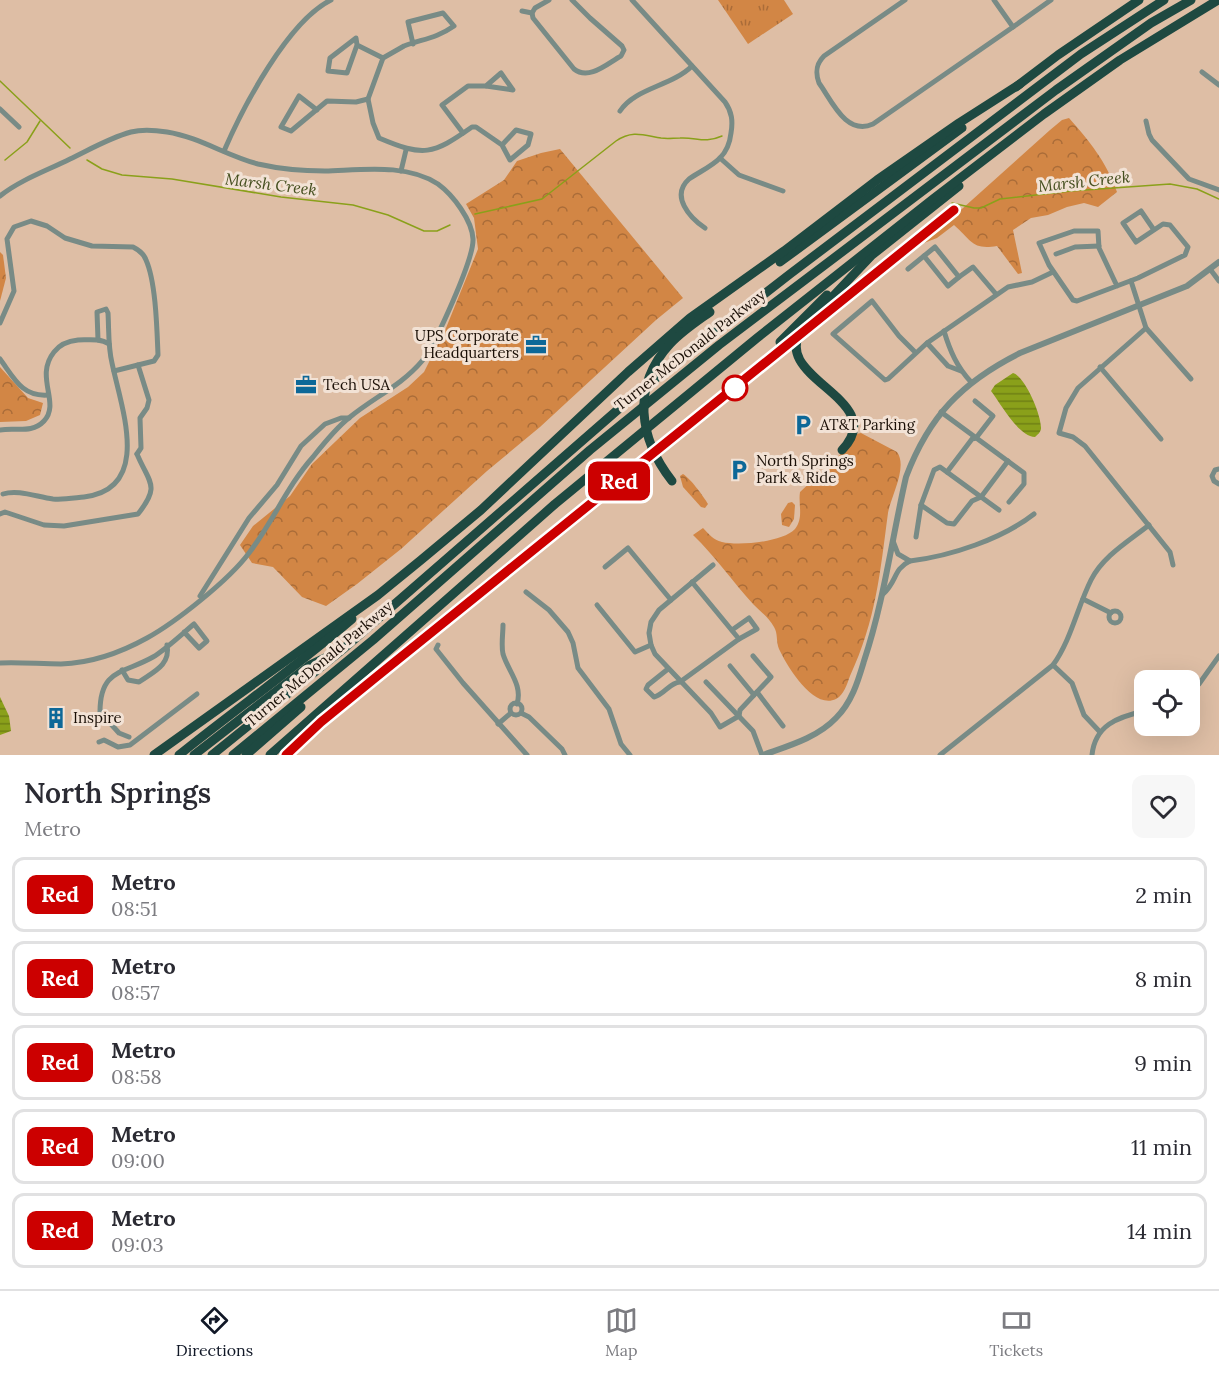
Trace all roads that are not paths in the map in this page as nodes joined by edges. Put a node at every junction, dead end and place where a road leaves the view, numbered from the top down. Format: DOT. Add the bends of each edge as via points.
graph roads {
  1 [pos="331,0"];
  2 [pos="549,0"];
  3 [pos="572,0"];
  4 [pos="632,0"];
  5 [pos="905,0"];
  6 [pos="994,0"];
  7 [pos="1051,0"];
  8 [pos="1139,0"];
  9 [pos="1164,0"];
  10 [pos="1191,0"];
  11 [pos="1218,0"];
  12 [pos="522,10"];
  13 [pos="532,13"];
  14 [pos="1013,27"];
  15 [pos="413,44"];
  16 [pos="357,45"];
  17 [pos="383,58"];
  18 [pos="692,66"];
  19 [pos="1202,72"];
  20 [pos="579,73"];
  21 [pos="576,79"];
  22 [pos="1020,84"];
  23 [pos="1219,85"];
  24 [pos="486,86"];
  25 [pos="368,99"];
  26 [pos="0,109"];
  27 [pos="316,110"];
  28 [pos="620,111"];
  29 [pos="1146,121"];
  30 [pos="19,127"];
  31 [pos="463,133"];
  32 [pos="1015,136"];
  33 [pos="502,145"];
  34 [pos="406,150"];
  35 [pos="224,151"];
  36 [pos="720,158"];
  37 [pos="401,171"];
  38 [pos="1219,189"];
  39 [pos="783,191"];
  40 [pos="0,196"];
  41 [pos="705,228"];
  42 [pos="1154,230"];
  43 [pos="1099,246"];
  44 [pos="1056,254"];
  45 [pos="924,256"];
  46 [pos="1219,262"];
  47 [pos="858,268"];
  48 [pos="908,269"];
  49 [pos="1210,269"];
  50 [pos="1053,272"];
  51 [pos="960,277"];
  52 [pos="1131,281"];
  53 [pos="1219,281"];
  54 [pos="1117,286"];
  55 [pos="996,294"];
  56 [pos="1141,306"];
  57 [pos="0,323"];
  58 [pos="1146,328"];
  59 [pos="944,331"];
  60 [pos="98,340"];
  61 [pos="780,342"];
  62 [pos="927,343"];
  63 [pos="109,344"];
  64 [pos="950,350"];
  65 [pos="916,353"];
  66 [pos="939,358"];
  67 [pos="0,359"];
  68 [pos="954,360"];
  69 [pos="138,365"];
  70 [pos="948,366"];
  71 [pos="1100,367"];
  72 [pos="114,371"];
  73 [pos="961,371"];
  74 [pos="1191,379"];
  75 [pos="971,382"];
  76 [pos="48,395"];
  77 [pos="975,401"];
  78 [pos="941,412"];
  79 [pos="349,418"];
  80 [pos="0,430"];
  81 [pos="976,438"];
  82 [pos="1161,439"];
  83 [pos="842,450"];
  84 [pos="128,454"];
  85 [pos="137,454"];
  86 [pos="1008,461"];
  87 [pos="1219,469"];
  88 [pos="947,472"];
  89 [pos="672,481"];
  90 [pos="1219,484"];
  91 [pos="3,494"];
  92 [pos="981,497"];
  93 [pos="1009,502"];
  94 [pos="921,506"];
  95 [pos="999,510"];
  96 [pos="0,514"];
  97 [pos="1034,514"];
  98 [pos="1149,525"];
  99 [pos="916,537"];
  100 [pos="893,540"];
  101 [pos="233,559"];
  102 [pos="910,561"];
  103 [pos="713,565"];
  104 [pos="1173,565"];
  105 [pos="605,567"];
  106 [pos="692,582"];
  107 [pos="526,592"];
  108 [pos="883,594"];
  109 [pos="378,595"];
  110 [pos="1083,599"];
  111 [pos="671,600"];
  112 [pos="196,602"];
  113 [pos="597,605"];
  114 [pos="1112,612"];
  115 [pos="503,625"];
  116 [pos="732,630"];
  117 [pos="184,632"];
  118 [pos="739,639"];
  119 [pos="373,640"];
  120 [pos="167,645"];
  121 [pos="438,645"];
  122 [pos="651,645"];
  123 [pos="342,650"];
  124 [pos="753,656"];
  125 [pos="1219,656"];
  126 [pos="0,663"];
  127 [pos="730,666"];
  128 [pos="1053,666"];
  129 [pos="668,669"];
  130 [pos="122,670"];
  131 [pos="680,682"];
  132 [pos="705,682"];
  133 [pos="1200,683"];
  134 [pos="197,694"];
  135 [pos="755,694"];
  136 [pos="518,704"];
  137 [pos="511,713"];
  138 [pos="521,713"];
  139 [pos="1134,714"];
  140 [pos="739,716"];
  141 [pos="498,724"];
  142 [pos="783,726"];
  143 [pos="1100,732"];
  144 [pos="129,737"];
  145 [pos="99,742"];
  146 [pos="563,754"];
  147 [pos="154,755"];
  148 [pos="178,755"];
  149 [pos="194,755"];
  150 [pos="212,755"];
  151 [pos="233,755"];
  152 [pos="246,755"];
  153 [pos="270,755"];
  154 [pos="527,755"];
  155 [pos="630,755"];
  156 [pos="762,755"];
  157 [pos="940,755"];
  158 [pos="1092,755"];
  1 -- 35 [label="street" via="304,19 287,39 244,109"];
  2 -- 13 [label="street"];
  3 -- 20 [label="street" via="624,50 621,56 590,73"];
  4 -- 18 [label="street"];
  5 -- 14 [label="street" via="824,56 817,66 819,82 847,121 856,126 873,124"];
  6 -- 14 [label="street"];
  7 -- 14 [label="street"];
  8 -- 22 [label="highway"];
  9 -- 123 [label="highway, Turner McDonald Parkway" via="1064,67 644,387"];
  10 -- 119 [label="highway, Turner McDonald Parkway" via="1151,23 1056,90 719,345 576,462"];
  11 -- 32 [label="highway" via="1120,60"];
  12 -- 13 [label="street"];
  13 -- 20 [label="street"];
  15 -- 15 [label="street" via="441,35 453,26 443,13 408,22"];
  15 -- 17 [label="street"];
  16 -- 16 [label="street" via="357,38 330,58 328,71 347,73"];
  16 -- 17 [label="street"];
  17 -- 25 [label="street"];
  18 -- 28 [label="street" via="677,79 630,99"];
  18 -- 36 [label="street" via="731,113 730,141"];
  19 -- 23 [label="street"];
  20 -- 21 [label="street"];
  22 -- 89 [label="highway, bridge" via="678,336 659,358 645,400 645,428 655,456"];
  22 -- 109 [label="highway" via="886,174 690,318 481,510"];
  24 -- 24 [label="street" via="501,73 513,90 504,89"];
  24 -- 31 [label="street" via="468,86 442,105"];
  25 -- 27 [label="street" via="327,101"];
  25 -- 34 [label="street" via="379,138"];
  26 -- 30 [label="street"];
  27 -- 27 [label="street" via="291,131 281,127 298,96"];
  29 -- 38 [label="street" via="1152,140 1189,179"];
  31 -- 33 [label="street" via="476,127"];
  31 -- 34 [label="street" via="441,147 422,152"];
  32 -- 47 [label="highway" via="1008,146"];
  32 -- 153 [label="highway" via="757,338 555,504"];
  33 -- 33 [label="street" via="516,130 531,134 528,145 510,160"];
  34 -- 37 [label="street"];
  35 -- 37 [label="street" via="290,170"];
  35 -- 40 [label="street" via="170,132 138,131 114,138"];
  36 -- 39 [label="street" via="740,175"];
  36 -- 41 [label="street" via="688,180 682,191 683,205"];
  37 -- 79 [label="street" via="439,185 471,225 473,249 454,299 423,360 402,381"];
  42 -- 42 [label="street" via="1136,242 1123,223 1141,211"];
  42 -- 52 [label="street" via="1162,224 1170,225 1188,251"];
  43 -- 44 [label="street" via="1075,247"];
  43 -- 50 [label="street" via="1098,231 1074,231 1039,243"];
  43 -- 54 [label="street"];
  45 -- 48 [label="street"];
  45 -- 51 [label="street" via="935,247"];
  45 -- 51 [label="street" via="948,286"];
  46 -- 49 [label="street"];
  47 -- 61 [label="highway"];
  47 -- 83 [label="highway" via="804,327 796,344 804,367 843,403 851,416 852,434"];
  49 -- 53 [label="street"];
  49 -- 56 [label="street" via="1187,286"];
  50 -- 54 [label="street" via="1075,301"];
  50 -- 55 [label="street"];
  51 -- 55 [label="street" via="973,267"];
  52 -- 54 [label="street"];
  52 -- 56 [label="street"];
  55 -- 59 [label="street"];
  56 -- 58 [label="street"];
  56 -- 75 [label="street" via="1020,353"];
  57 -- 69 [label="street" via="14,291 7,246 8,234 14,226 39,222 64,238 100,247 133,247 140,251 148,266 157,358"];
  58 -- 71 [label="street"];
  58 -- 74 [label="street"];
  59 -- 62 [label="street"];
  59 -- 64 [label="street"];
  60 -- 63 [label="street"];
  60 -- 63 [label="street" via="97,312 106,309"];
  60 -- 76 [label="street" via="73,340 57,348 46,366"];
  62 -- 65 [label="street"];
  62 -- 66 [label="street"];
  63 -- 72 [label="street"];
  64 -- 66 [label="street"];
  64 -- 68 [label="street"];
  65 -- 65 [label="street" via="885,380 834,336 835,331 872,301"];
  66 -- 70 [label="street"];
  67 -- 76 [label="street" via="26,391"];
  68 -- 70 [label="street"];
  68 -- 73 [label="street"];
  69 -- 72 [label="street"];
  69 -- 85 [label="street" via="149,400 140,418 141,448"];
  70 -- 73 [label="street"];
  71 -- 82 [label="street"];
  71 -- 98 [label="street" via="1078,388 1059,433 1085,446"];
  72 -- 84 [label="street"];
  73 -- 75 [label="street"];
  75 -- 78 [label="street"];
  76 -- 80 [label="street" via="49,414 42,423 31,429"];
  77 -- 81 [label="street" via="993,416"];
  78 -- 81 [label="street"];
  78 -- 100 [label="street" via="910,467"];
  79 -- 101 [label="street" via="289,487 247,556"];
  79 -- 101 [label="street" via="325,424 301,446 278,485 249,518"];
  81 -- 86 [label="street"];
  81 -- 88 [label="street"];
  84 -- 85 [label="street"];
  84 -- 91 [label="street" via="116,484 101,494 54,499"];
  85 -- 96 [label="street" via="152,495 138,514 64,526"];
  86 -- 92 [label="street"];
  86 -- 93 [label="street" via="1025,477"];
  87 -- 90 [label="street" via="1212,476"];
  88 -- 92 [label="street"];
  88 -- 94 [label="street" via="940,467 934,470"];
  92 -- 94 [label="street" via="972,501 954,524 947,524"];
  92 -- 95 [label="street"];
  94 -- 99 [label="street"];
  97 -- 102 [label="street" via="1007,533"];
  98 -- 104 [label="street" via="1170,552"];
  98 -- 110 [label="street" via="1102,564"];
  100 -- 102 [label="street" via="898,554"];
  100 -- 108 [label="street"];
  101 -- 112 [label="street"];
  101 -- 112 [label="street"];
  102 -- 108 [label="street" via="899,568 892,586"];
  103 -- 106 [label="street"];
  105 -- 111 [label="street" via="628,548"];
  106 -- 111 [label="street"];
  106 -- 116 [label="street"];
  107 -- 155 [label="street" via="568,632 578,668 609,709 621,744"];
  108 -- 156 [label="street" via="856,686 842,712 815,734"];
  109 -- 147 [label="highway"];
  109 -- 148 [label="highway" via="302,661"];
  110 -- 114 [label="street"];
  110 -- 128 [label="street"];
  111 -- 122 [label="street" via="651,622"];
  112 -- 126 [label="street" via="160,631 105,658 62,664"];
  113 -- 122 [label="street" via="635,652"];
  115 -- 136 [label="street" via="503,654 518,688"];
  116 -- 118 [label="street"];
  116 -- 118 [label="street" via="749,618 758,629"];
  117 -- 120 [label="street"];
  118 -- 131 [label="street"];
  119 -- 151 [label="highway, Turner McDonald Parkway"];
  119 -- 152 [label="highway"];
  120 -- 130 [label="street" via="156,656"];
  120 -- 130 [label="street" via="166,660 139,682 128,680"];
  121 -- 141 [label="street" via="436,649"];
  122 -- 129 [label="street"];
  123 -- 149 [label="highway" via="310,665"];
  123 -- 150 [label="highway, Turner McDonald Parkway"];
  124 -- 135 [label="street" via="771,677"];
  125 -- 133 [label="street"];
  127 -- 135 [label="street"];
  128 -- 143 [label="street" via="1072,683 1084,715"];
  128 -- 157 [label="street"];
  129 -- 131 [label="street"];
  129 -- 131 [label="street" via="646,689 654,697"];
  130 -- 144 [label="street" via="102,688 100,712 119,733"];
  131 -- 140 [label="street" via="711,712 720,727"];
  132 -- 140 [label="street"];
  134 -- 145 [label="street" via="130,745 118,747 104,740"];
  135 -- 140 [label="street"];
  135 -- 142 [label="street"];
  136 -- 137 [label="street" via="511,706"];
  136 -- 138 [label="street"];
  137 -- 138 [label="street"];
  137 -- 141 [label="street"];
  138 -- 146 [label="street"];
  139 -- 143 [label="street" via="1118,718"];
  140 -- 156 [label="street" via="753,731"];
  141 -- 154 [label="street"];
  143 -- 158 [label="street"];
}
